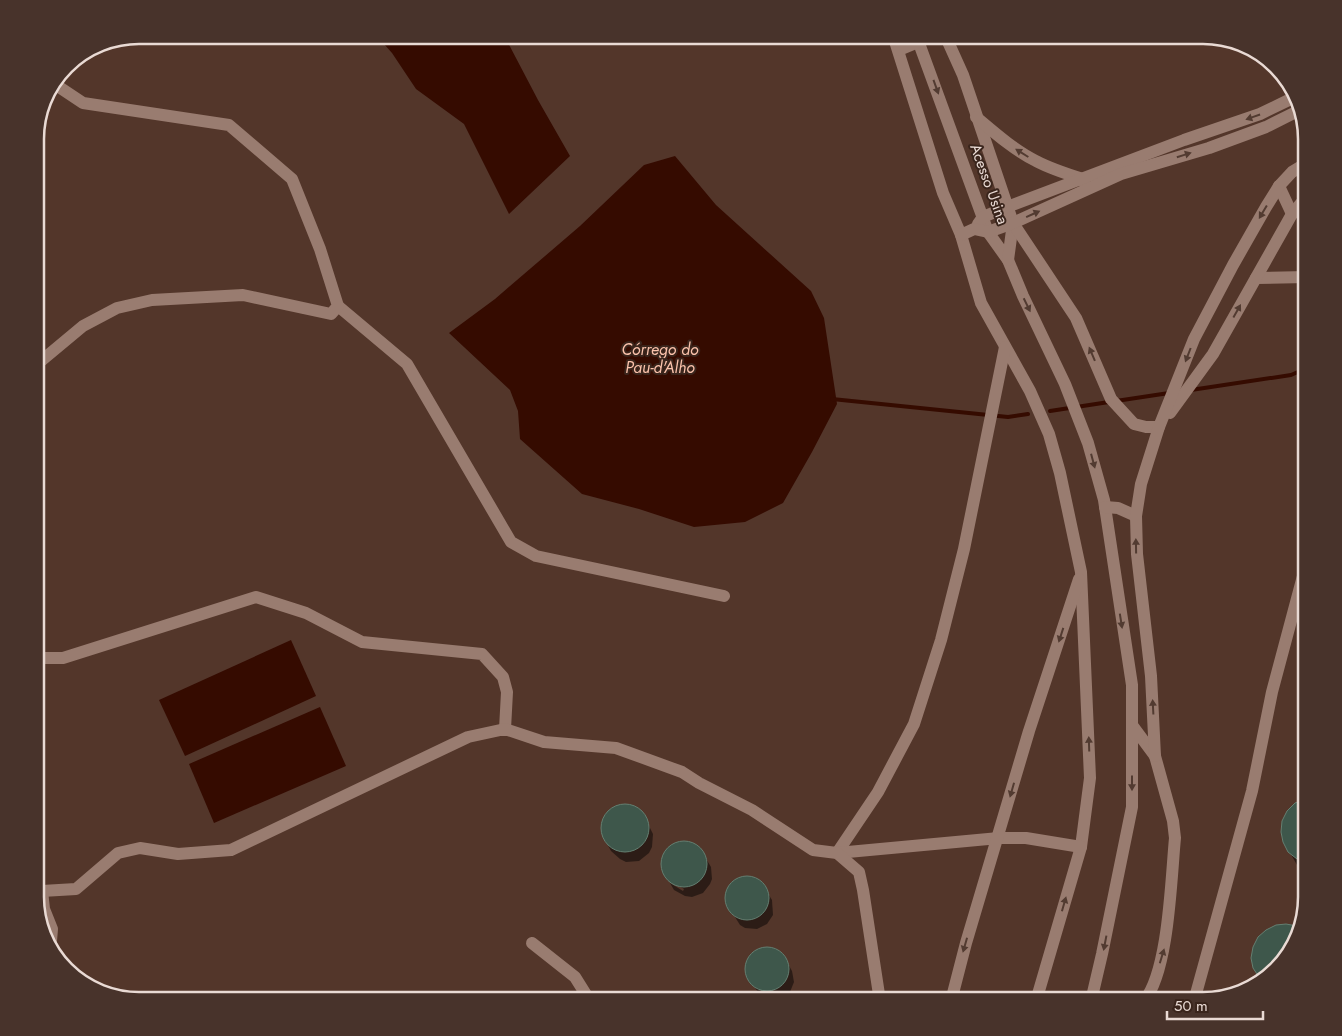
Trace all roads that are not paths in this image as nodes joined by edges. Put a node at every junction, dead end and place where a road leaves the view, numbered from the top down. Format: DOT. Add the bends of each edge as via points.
graph roads {
  1 [pos="897,44"];
  2 [pos="908,44"];
  3 [pos="919,44"];
  4 [pos="950,44"];
  5 [pos="899,50"];
  6 [pos="59,88"];
  7 [pos="1289,100"];
  8 [pos="1294,113"];
  9 [pos="976,117"];
  10 [pos="1298,169"];
  11 [pos="1085,184"];
  12 [pos="1279,186"];
  13 [pos="1007,207"];
  14 [pos="1298,207"];
  15 [pos="1292,214"];
  16 [pos="983,217"];
  17 [pos="1013,223"];
  18 [pos="974,229"];
  19 [pos="988,232"];
  20 [pos="961,235"];
  21 [pos="1008,260"];
  22 [pos="1298,277"];
  23 [pos="1256,278"];
  24 [pos="338,306"];
  25 [pos="1005,347"];
  26 [pos="44,358"];
  27 [pos="1175,400"];
  28 [pos="1159,427"];
  29 [pos="1105,507"];
  30 [pos="1136,516"];
  31 [pos="1081,572"];
  32 [pos="1298,595"];
  33 [pos="724,596"];
  34 [pos="44,658"];
  35 [pos="1132,725"];
  36 [pos="505,729"];
  37 [pos="1156,756"];
  38 [pos="999,838"];
  39 [pos="1081,847"];
  40 [pos="837,853"];
  41 [pos="44,888"];
  42 [pos="45,913"];
  43 [pos="52,935"];
  44 [pos="532,943"];
  45 [pos="584,992"];
  46 [pos="879,992"];
  47 [pos="953,992"];
  48 [pos="1039,992"];
  49 [pos="1093,992"];
  50 [pos="1151,992"];
  51 [pos="1196,992"];
  1 -- 5 [label="street"];
  2 -- 5 [label="street"];
  3 -- 16 [label="street, Acesso Usina, one-way"];
  4 -- 9 [label="street, Acesso Usina"];
  5 -- 20 [label="street" via="943,192"];
  6 -- 24 [label="street" via="84,103 229,125 292,179"];
  7 -- 11 [label="street, one-way" via="1260,114 1184,140"];
  11 -- 8 [label="street, one-way" via="1209,148"];
  11 -- 9 [label="street, one-way" via="1034,161"];
  9 -- 13 [label="street, Acesso Usina"];
  10 -- 12 [label="street"];
  11 -- 13 [label="street"];
  17 -- 11 [label="street, one-way"];
  12 -- 15 [label="street"];
  12 -- 27 [label="street, one-way" via="1198,331 1176,384"];
  13 -- 16 [label="street"];
  13 -- 17 [label="street, Acesso Usina"];
  14 -- 15 [label="street"];
  15 -- 23 [label="street"];
  16 -- 18 [label="street"];
  16 -- 19 [label="street, Acesso Usina"];
  17 -- 19 [label="street"];
  17 -- 21 [label="street, Acesso Usina"];
  28 -- 17 [label="street, one-way" via="1134,424 1111,399 1076,318"];
  18 -- 19 [label="street"];
  18 -- 20 [label="street"];
  19 -- 21 [label="street, Acesso Usina"];
  20 -- 25 [label="street" via="981,303"];
  21 -- 29 [label="street, one-way" via="1071,399 1088,443"];
  22 -- 23 [label="street"];
  27 -- 23 [label="street, one-way" via="1213,354"];
  24 -- 26 [label="street" via="331,314 243,295 152,300 117,308 83,326"];
  24 -- 33 [label="street" via="407,364 511,542 536,556"];
  25 -- 31 [label="street" via="1030,391 1048,434 1060,473"];
  25 -- 40 [label="street" via="964,549 944,631 914,724 878,792"];
  27 -- 28 [label="street"];
  28 -- 30 [label="street" via="1141,484"];
  29 -- 30 [label="street" via="1118,508"];
  29 -- 35 [label="street, one-way" via="1132,685"];
  37 -- 30 [label="street, one-way"];
  31 -- 38 [label="street, one-way" via="1029,731"];
  39 -- 31 [label="street, one-way" via="1090,778"];
  32 -- 51 [label="street" via="1272,692 1252,791"];
  34 -- 36 [label="street" via="63,658 256,597 306,613 362,642 482,654 503,677 507,692"];
  35 -- 37 [label="street"];
  35 -- 49 [label="street, one-way" via="1132,807"];
  36 -- 40 [label="street" via="544,742 616,748 682,772 752,810 813,850"];
  36 -- 41 [label="street" via="468,737 231,850 178,854 140,848 118,853 76,889"];
  50 -- 37 [label="street, one-way" via="1165,948 1175,838"];
  38 -- 39 [label="street" via="1026,838"];
  38 -- 40 [label="street"];
  38 -- 47 [label="street, one-way"];
  48 -- 39 [label="street, one-way"];
  40 -- 46 [label="street" via="859,872"];
  42 -- 43 [label="street"];
  44 -- 45 [label="street" via="575,977"];
}
